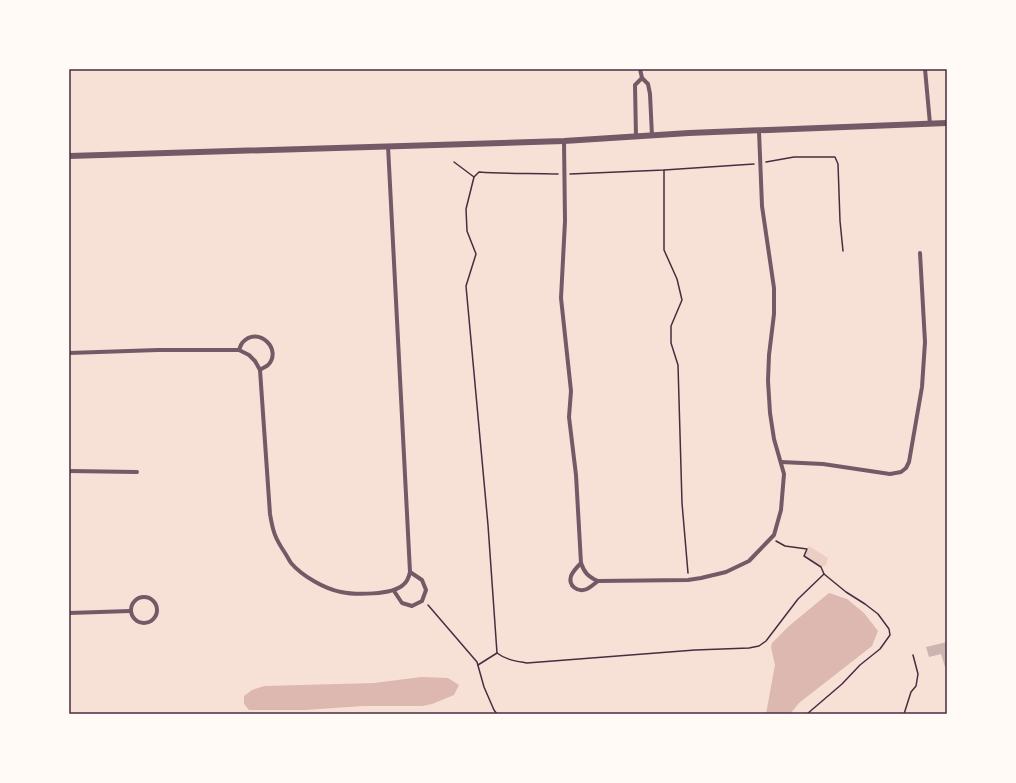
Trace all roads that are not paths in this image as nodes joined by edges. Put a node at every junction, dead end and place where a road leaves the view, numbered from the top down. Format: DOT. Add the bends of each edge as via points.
graph roads {
  1 [pos="640,69"];
  2 [pos="924,69"];
  3 [pos="642,78"];
  4 [pos="930,124"];
  5 [pos="947,124"];
  6 [pos="759,131"];
  7 [pos="652,136"];
  8 [pos="636,137"];
  9 [pos="564,141"];
  10 [pos="388,146"];
  11 [pos="69,156"];
  12 [pos="920,253"];
  13 [pos="239,350"];
  14 [pos="69,353"];
  15 [pos="260,370"];
  16 [pos="781,462"];
  17 [pos="69,470"];
  18 [pos="137,472"];
  19 [pos="581,562"];
  20 [pos="410,572"];
  21 [pos="598,581"];
  22 [pos="394,591"];
  23 [pos="130,611"];
  24 [pos="69,613"];
  1 -- 3 [label="street"];
  2 -- 4 [label="street"];
  3 -- 7 [label="street" via="648,84 650,94"];
  3 -- 8 [label="street" via="635,85"];
  4 -- 5 [label="street"];
  4 -- 6 [label="street"];
  6 -- 7 [label="street"];
  6 -- 16 [label="street" via="762,206 774,288 769,355 769,400 774,439"];
  7 -- 8 [label="street"];
  8 -- 9 [label="street"];
  9 -- 10 [label="street"];
  9 -- 19 [label="street" via="565,221 561,298 571,391 570,417"];
  10 -- 11 [label="street"];
  10 -- 20 [label="street"];
  12 -- 16 [label="street" via="925,342 922,387 911,454 906,468 890,474 823,464"];
  13 -- 14 [label="street"];
  13 -- 15 [label="street" via="249,355"];
  13 -- 15 [label="street" via="243,342 250,337 259,337 267,341 272,348 272,358 268,365"];
  15 -- 22 [label="street" via="270,514 275,538 291,563 313,581 341,592 370,594"];
  16 -- 21 [label="street" via="784,495 774,535 749,561 726,572 688,580"];
  17 -- 18 [label="street"];
  19 -- 21 [label="street" via="589,577"];
  19 -- 21 [label="street" via="570,578 576,589 588,589"];
  20 -- 22 [label="street" via="404,585"];
  20 -- 22 [label="street" via="422,580 426,590 423,599 412,606 402,603"];
  23 -- 23 [label="street" via="134,620 141,624 151,622 156,617 157,607 153,600 145,597 134,601"];
  23 -- 24 [label="street"];
}
